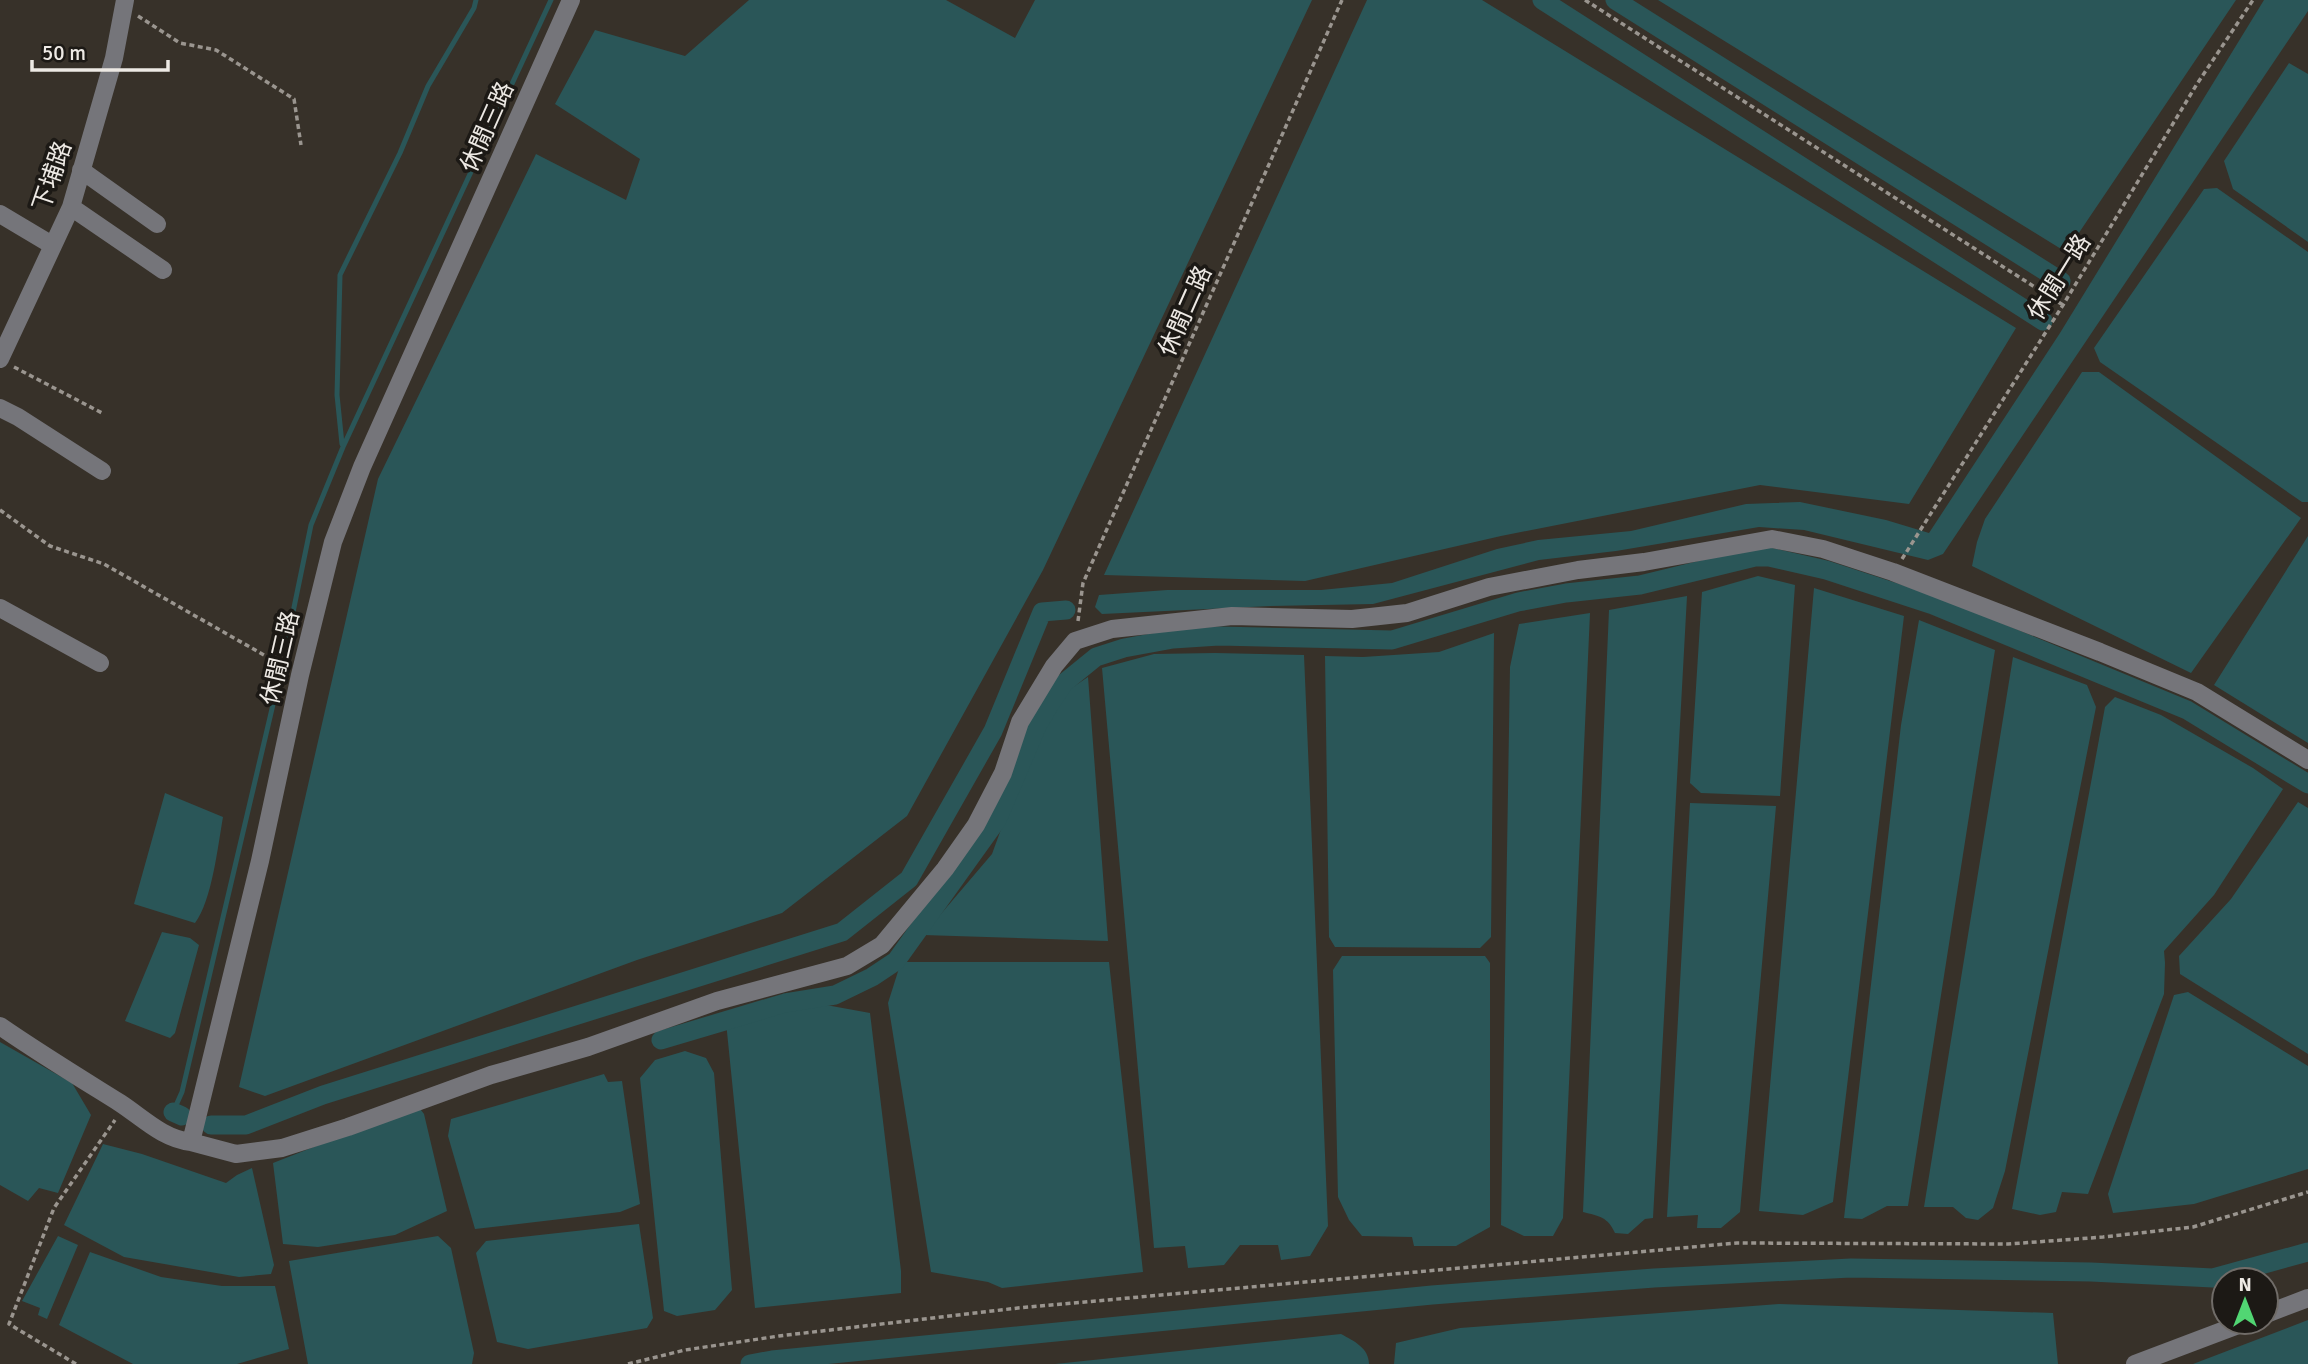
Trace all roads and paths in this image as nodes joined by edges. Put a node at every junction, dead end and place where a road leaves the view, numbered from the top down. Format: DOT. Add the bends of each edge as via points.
graph roads {
  1 [pos="571,0"];
  2 [pos="1342,0"];
  3 [pos="1585,0"];
  4 [pos="2253,0"];
  5 [pos="125,4"];
  6 [pos="301,145"];
  7 [pos="82,170"];
  8 [pos="71,207"];
  9 [pos="0,214"];
  10 [pos="157,224"];
  11 [pos="52,245"];
  12 [pos="163,270"];
  13 [pos="2063,304"];
  14 [pos="5,362"];
  15 [pos="0,408"];
  16 [pos="102,413"];
  17 [pos="102,471"];
  18 [pos="0,510"];
  19 [pos="1893,572"];
  20 [pos="0,608"];
  21 [pos="1075,641"];
  22 [pos="100,663"];
  23 [pos="300,675"];
  24 [pos="2308,760"];
  25 [pos="0,1026"];
  26 [pos="124,1106"];
  27 [pos="191,1142"];
  28 [pos="2308,1192"];
  29 [pos="2308,1298"];
  30 [pos="2280,1309"];
  31 [pos="2210,1336"];
  32 [pos="76,1364"];
  33 [pos="628,1364"];
  34 [pos="2135,1364"];
  1 -- 23 [label="lane, 休閒三路" via="332,542"];
  2 -- 21 [label="path, 休閒二路" via="1083,583"];
  3 -- 13 [label="path"];
  4 -- 13 [label="path, 休閒一路"];
  5 -- 6 [label="path" via="180,43 216,50 294,99"];
  5 -- 7 [label="lane, 下埔路"];
  7 -- 8 [label="lane, 下埔路"];
  7 -- 10 [label="lane"];
  8 -- 11 [label="lane, 下埔路"];
  8 -- 12 [label="lane"];
  9 -- 11 [label="lane"];
  11 -- 14 [label="lane, 下埔路"];
  13 -- 19 [label="path, 休閒一路"];
  14 -- 16 [label="path"];
  15 -- 17 [label="lane"];
  18 -- 23 [label="path" via="50,546 104,564"];
  19 -- 21 [label="lane" via="1823,549 1773,539 1489,587 1407,613 1352,619 1232,616 1112,629"];
  19 -- 24 [label="lane" via="2197,692"];
  20 -- 22 [label="lane"];
  21 -- 27 [label="lane" via="1020,722 1003,773 952,858 881,944 847,966 717,1001 282,1148 236,1154"];
  23 -- 27 [label="lane, 休閒三路"];
  25 -- 26 [label="lane"];
  26 -- 27 [label="lane" via="158,1130"];
  26 -- 32 [label="path" via="54,1209 9,1324"];
  28 -- 33 [label="path" via="2193,1227 2103,1237 2008,1244 1737,1243 1018,1308 779,1336"];
  29 -- 30 [label="lane"];
  31 -- 34 [label="lane"];
}
